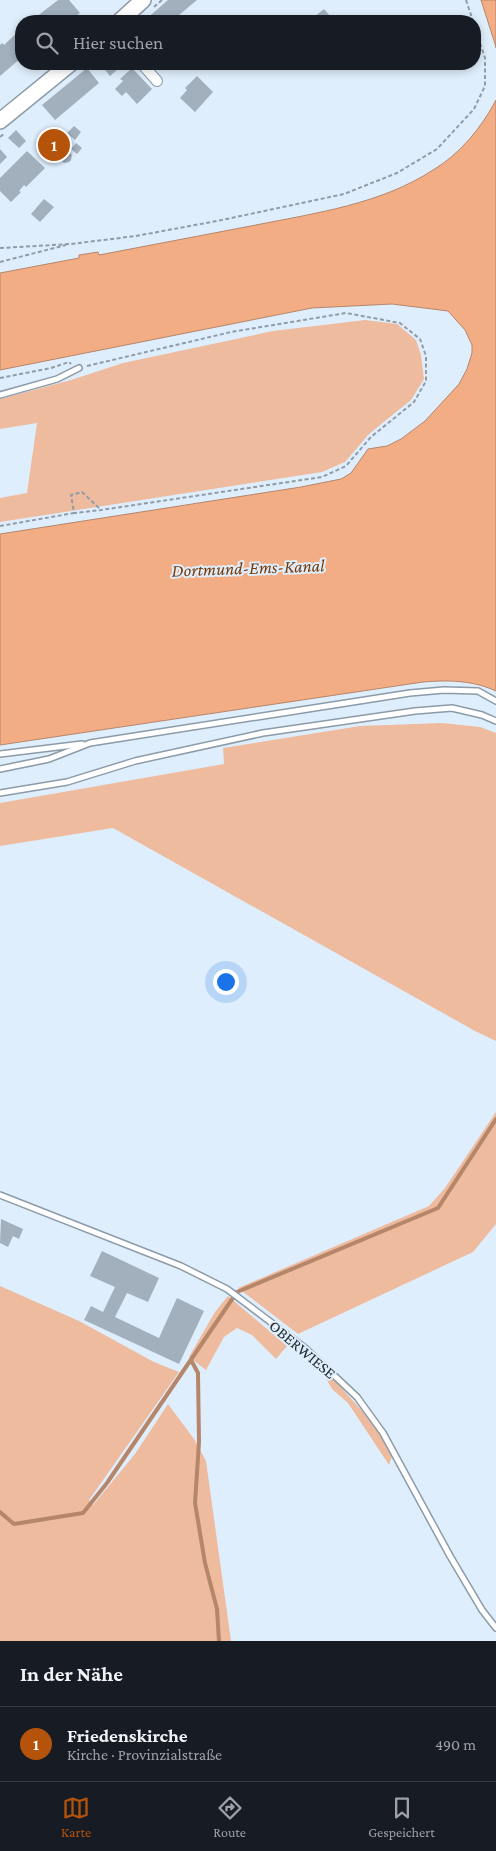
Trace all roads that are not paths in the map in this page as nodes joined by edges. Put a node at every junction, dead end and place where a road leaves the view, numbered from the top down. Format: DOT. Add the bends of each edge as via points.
graph roads {
  1 [pos="143,0"];
  2 [pos="127,15"];
  3 [pos="63,70"];
  4 [pos="147,70"];
  5 [pos="157,81"];
  6 [pos="0,121"];
  7 [pos="79,368"];
  8 [pos="0,395"];
  9 [pos="496,701"];
  10 [pos="496,721"];
  11 [pos="90,743"];
  12 [pos="0,754"];
  13 [pos="0,769"];
  14 [pos="0,793"];
  15 [pos="0,1195"];
  16 [pos="496,1628"];
  1 -- 2 [label="main road"];
  3 -- 6 [label="main road"];
  4 -- 5 [label="street"];
  7 -- 8 [label="lane" via="57,379"];
  9 -- 11 [label="lane" via="478,691 410,693"];
  10 -- 14 [label="lane" via="452,708 415,710 264,733 135,761 67,782"];
  11 -- 12 [label="lane"];
  11 -- 13 [label="lane" via="49,759"];
  15 -- 16 [label="lane, OBERWIESE" via="182,1266 227,1289 305,1348 357,1397 383,1433 450,1556"];
}
